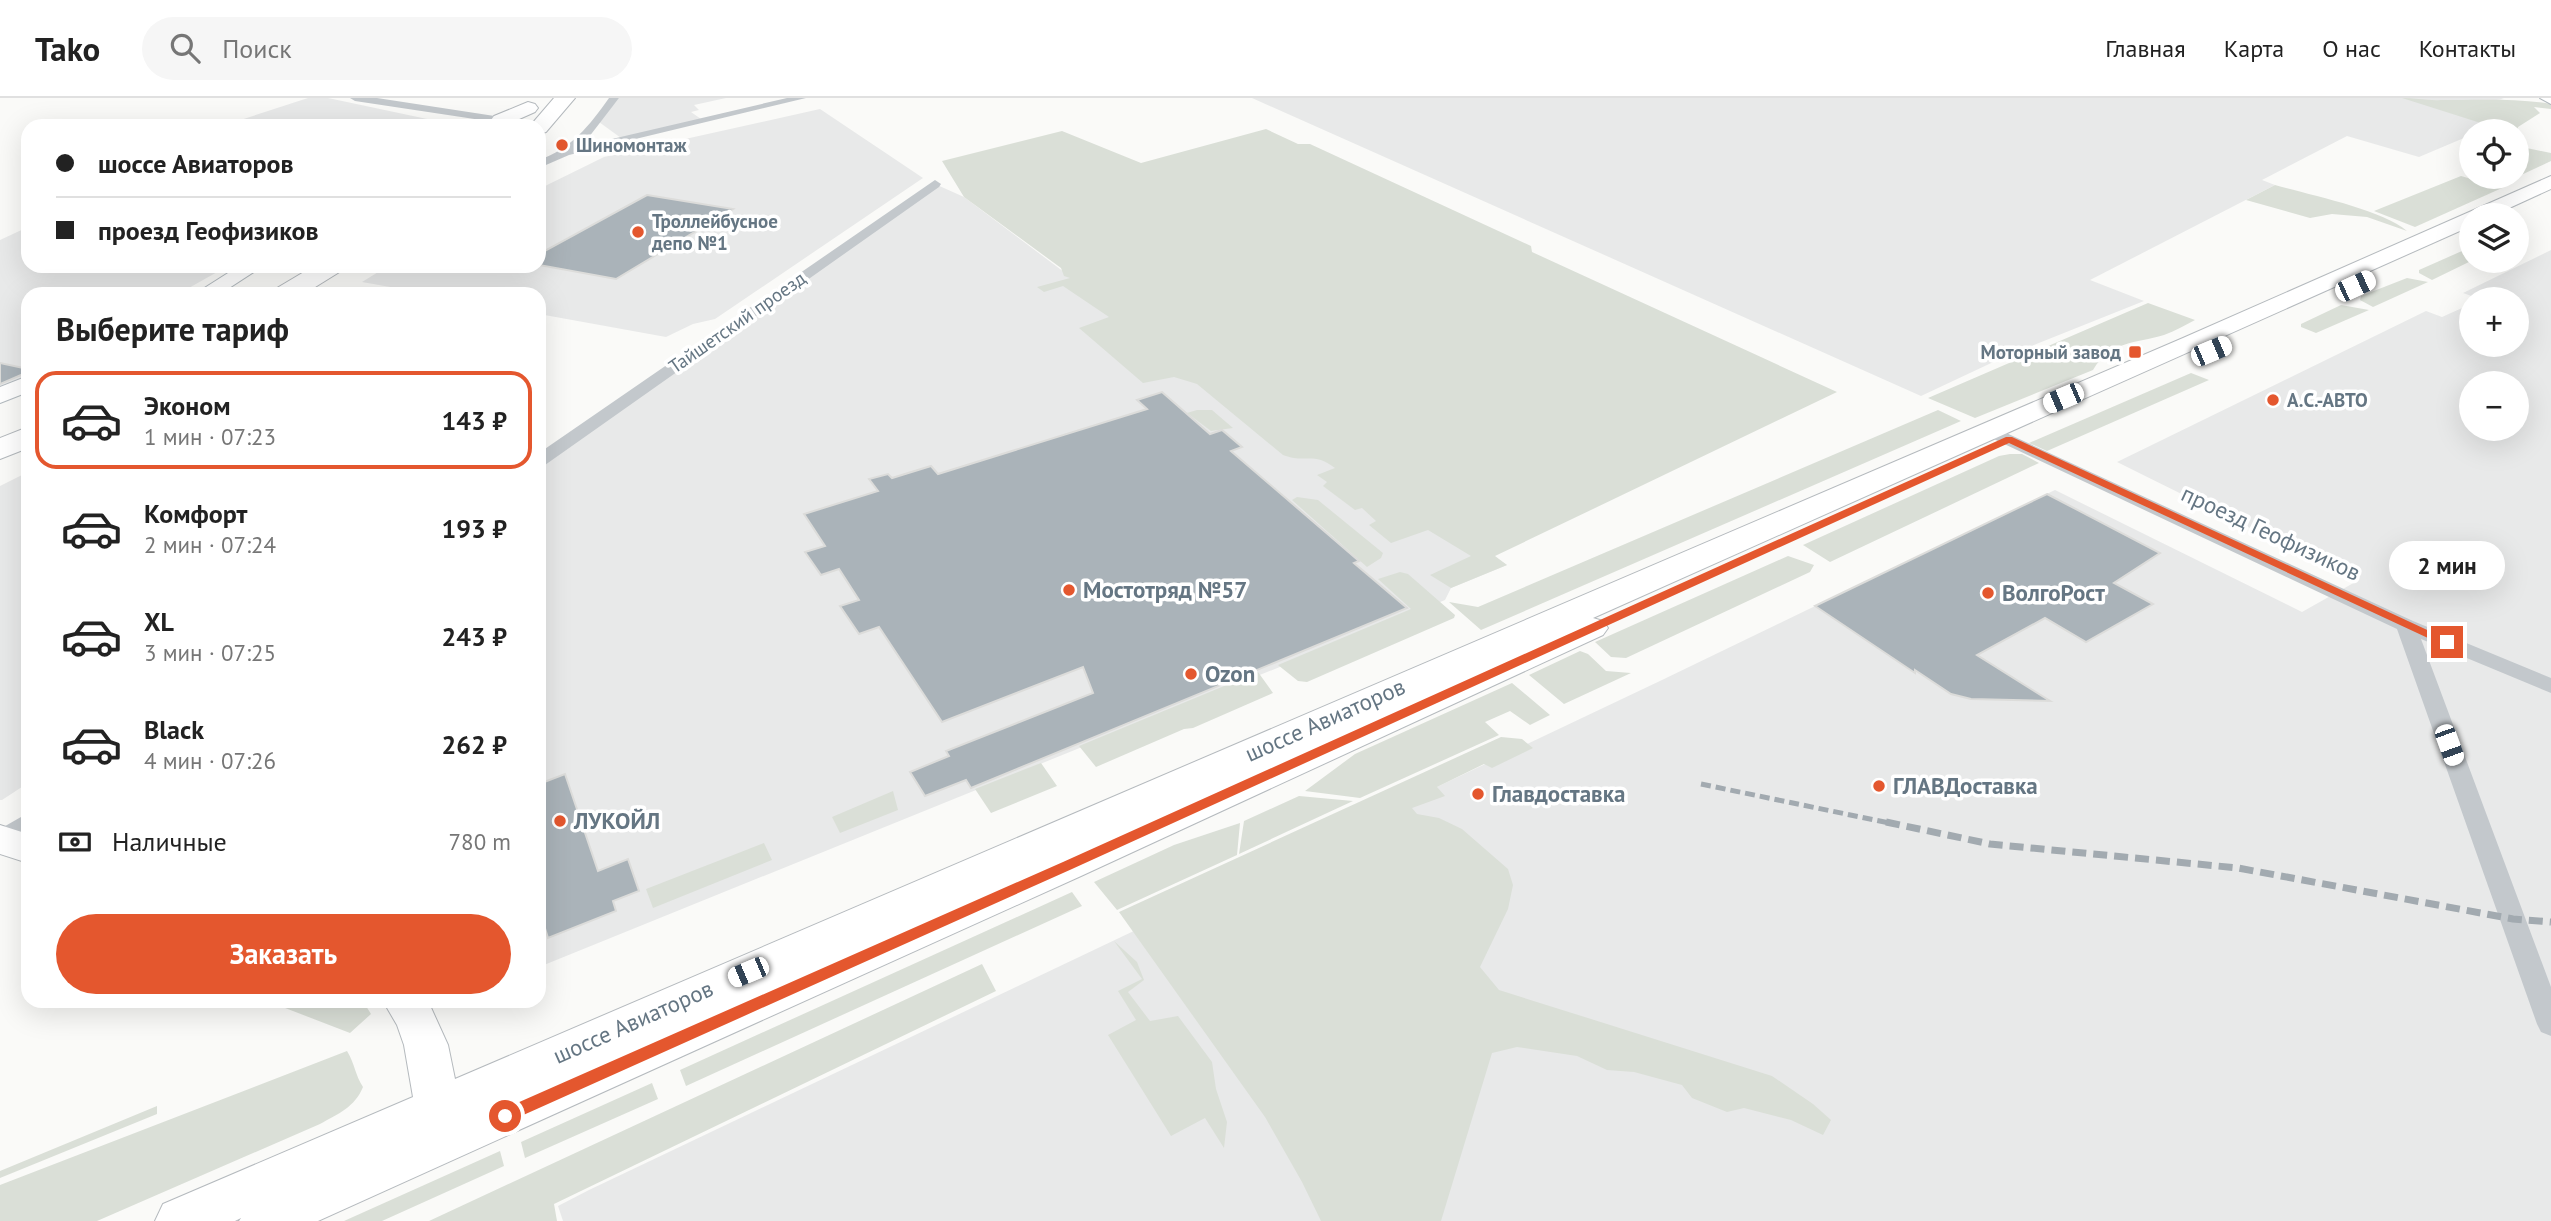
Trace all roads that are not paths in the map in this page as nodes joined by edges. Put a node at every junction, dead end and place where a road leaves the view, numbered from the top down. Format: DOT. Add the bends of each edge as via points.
graph roads {
  1 [pos="355,98"];
  2 [pos="565,98"];
  3 [pos="614,98"];
  4 [pos="801,98"];
  5 [pos="533,103"];
  6 [pos="473,119"];
  7 [pos="509,119"];
  8 [pos="546,120"];
  9 [pos="570,152"];
  10 [pos="546,161"];
  11 [pos="2551,182"];
  12 [pos="935,184"];
  13 [pos="2551,195"];
  14 [pos="2505,203"];
  15 [pos="2529,205"];
  16 [pos="2459,223"];
  17 [pos="2459,238"];
  18 [pos="241,273"];
  19 [pos="320,273"];
  20 [pos="348,273"];
  21 [pos="217,287"];
  22 [pos="298,287"];
  23 [pos="324,287"];
  24 [pos="21,386"];
  25 [pos="0,396"];
  26 [pos="1999,434"];
  27 [pos="21,440"];
  28 [pos="0,450"];
  29 [pos="21,456"];
  30 [pos="546,456"];
  31 [pos="0,467"];
  32 [pos="2406,625"];
  33 [pos="2551,686"];
  34 [pos="410,1008"];
  35 [pos="2551,1024"];
  36 [pos="439,1126"];
  37 [pos="180,1221"];
  38 [pos="264,1221"];
  1 -- 6 [label="street"];
  2 -- 8 [label="highway"];
  3 -- 9 [label="street" via="586,139"];
  4 -- 9 [label="street"];
  5 -- 7 [label="highway"];
  9 -- 10 [label="street"];
  11 -- 14 [label="main road"];
  12 -- 30 [label="street, Тайшетский проезд"];
  13 -- 15 [label="main road"];
  16 -- 26 [label="main road, шоссе Авиаторов"];
  17 -- 26 [label="main road, шоссе Авиаторов" via="2280,321"];
  18 -- 21 [label="street"];
  19 -- 22 [label="highway"];
  20 -- 23 [label="highway"];
  24 -- 25 [label="street"];
  26 -- 32 [label="street, проезд Геофизиков"];
  26 -- 36 [label="main road, шоссе Авиаторов"];
  27 -- 28 [label="highway"];
  29 -- 31 [label="highway"];
  32 -- 33 [label="street, проезд Геофизиков"];
  32 -- 35 [label="street"];
  34 -- 36 [label="main road" via="424,1042"];
  36 -- 37 [label="main road, шоссе Авиаторов"];
  36 -- 38 [label="main road, шоссе Авиаторов"];
}
